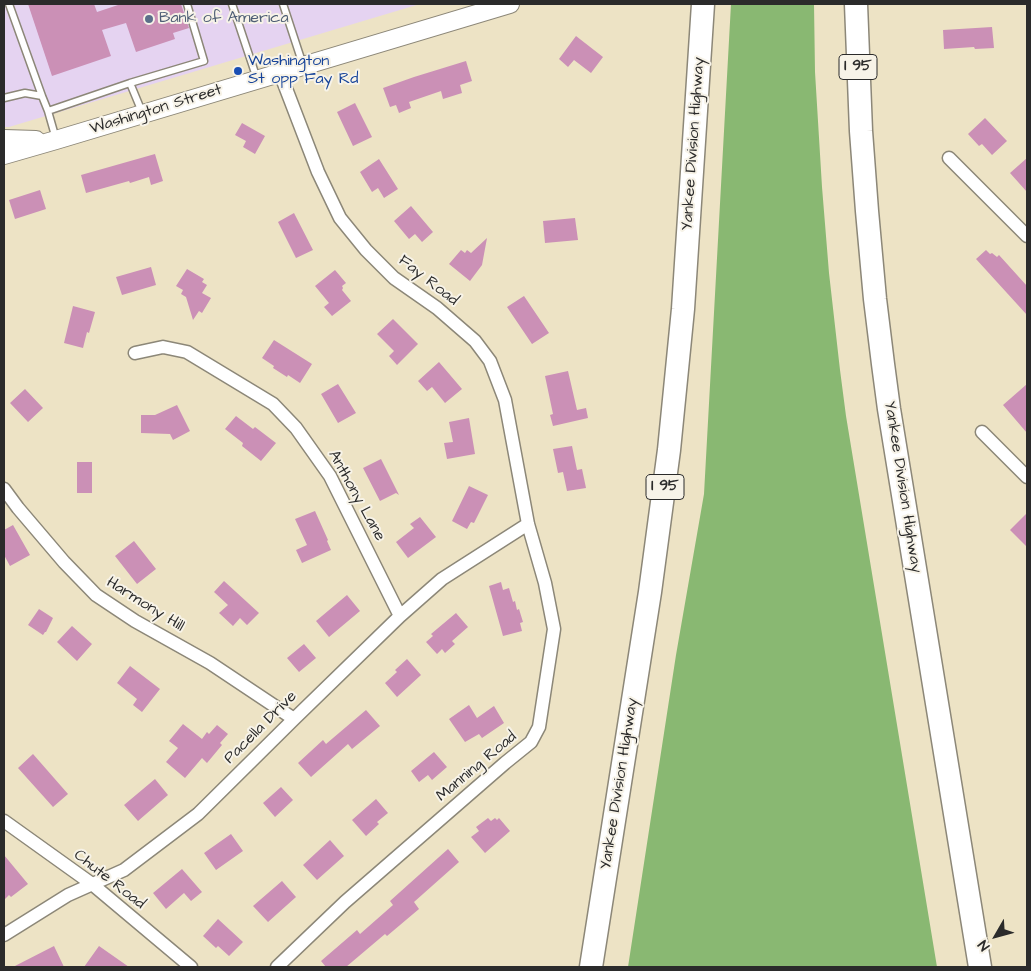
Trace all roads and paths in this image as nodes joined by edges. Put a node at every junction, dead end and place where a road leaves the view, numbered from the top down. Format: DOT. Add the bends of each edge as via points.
graph roads {
  1 [pos="9,4"];
  2 [pos="187,4"];
  3 [pos="232,4"];
  4 [pos="283,4"];
  5 [pos="510,4"];
  6 [pos="703,4"];
  7 [pos="856,4"];
  8 [pos="492,6"];
  9 [pos="304,66"];
  10 [pos="280,73"];
  11 [pos="258,80"];
  12 [pos="130,83"];
  13 [pos="42,96"];
  14 [pos="4,98"];
  15 [pos="48,111"];
  16 [pos="143,114"];
  17 [pos="4,139"];
  18 [pos="56,140"];
  19 [pos="4,155"];
  20 [pos="949,158"];
  21 [pos="1027,236"];
  22 [pos="135,353"];
  23 [pos="982,432"];
  24 [pos="1027,478"];
  25 [pos="4,489"];
  26 [pos="528,524"];
  27 [pos="400,616"];
  28 [pos="294,719"];
  29 [pos="4,821"];
  30 [pos="92,884"];
  31 [pos="4,935"];
  32 [pos="190,967"];
  33 [pos="278,967"];
  34 [pos="592,967"];
  35 [pos="980,967"];
  1 -- 13 [label="lane"];
  2 -- 12 [label="lane" via="204,61"];
  3 -- 11 [label="lane"];
  4 -- 9 [label="lane"];
  5 -- 8 [label="main road, Washington Street"];
  6 -- 34 [label="highway, Yankee Division Highway / I 95" via="683,300 669,450"];
  7 -- 35 [label="highway, Yankee Division Highway / I 95" via="866,211 884,373"];
  8 -- 9 [label="main road, Washington Street"];
  9 -- 10 [label="main road, Washington Street"];
  10 -- 11 [label="main road, Washington Street"];
  10 -- 26 [label="street, Fay Road" via="318,172 340,218 394,278 437,308 474,341 490,361 505,400"];
  11 -- 16 [label="main road, Washington Street"];
  12 -- 15 [label="lane"];
  12 -- 16 [label="lane"];
  13 -- 14 [label="lane" via="25,93"];
  13 -- 15 [label="lane"];
  15 -- 18 [label="lane"];
  16 -- 18 [label="main road, Washington Street"];
  17 -- 18 [label="main road"];
  18 -- 19 [label="main road, Washington Street"];
  20 -- 21 [label="street"];
  22 -- 27 [label="street, Anthony Lane" via="163,346 187,352 274,404 296,428 330,476"];
  23 -- 24 [label="street"];
  25 -- 28 [label="street, Harmony Hill" via="64,562 96,595 210,663"];
  26 -- 27 [label="street, Pacella Drive" via="442,578"];
  26 -- 33 [label="street, Manning Road" via="554,629 539,727 531,742 345,902"];
  27 -- 28 [label="street, Pacella Drive"];
  28 -- 30 [label="street, Pacella Drive" via="198,814 124,870"];
  29 -- 30 [label="street, Chute Road"];
  30 -- 31 [label="street, Pacella Drive" via="68,895"];
  30 -- 32 [label="street, Chute Road"];
}
